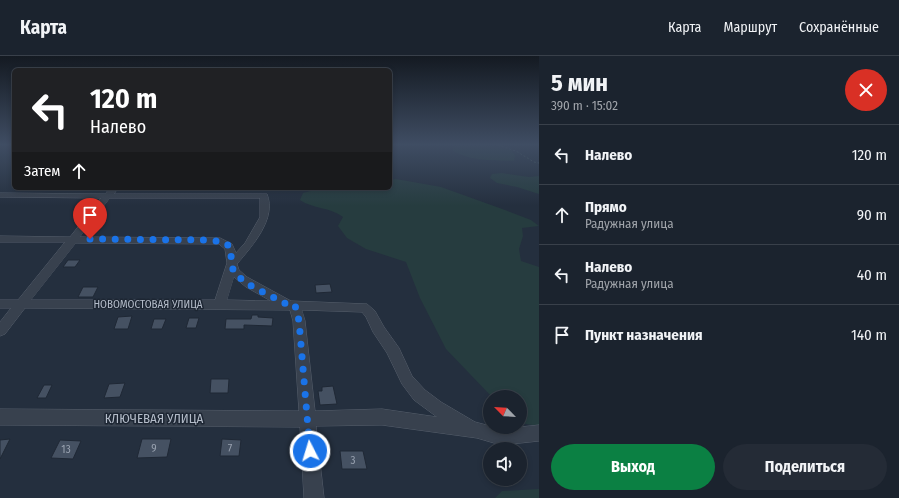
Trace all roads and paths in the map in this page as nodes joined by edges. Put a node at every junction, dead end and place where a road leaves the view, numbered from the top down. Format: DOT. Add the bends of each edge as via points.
graph roads {
  1 [pos="112,190"];
  2 [pos="0,195"];
  3 [pos="107,197"];
  4 [pos="0,239"];
  5 [pos="75,239"];
  6 [pos="232,263"];
  7 [pos="0,304"];
  8 [pos="21,304"];
  9 [pos="220,304"];
  10 [pos="291,305"];
  11 [pos="0,331"];
  12 [pos="0,417"];
  13 [pos="307,419"];
  14 [pos="477,430"];
  15 [pos="539,433"];
  16 [pos="314,498"];
  1 -- 3 [label="street"];
  2 -- 3 [label="street"];
  3 -- 5 [label="street"];
  3 -- 6 [label="street" via="264,196 264,217 249,244"];
  4 -- 5 [label="street"];
  5 -- 6 [label="street" via="220,241 228,245 232,251"];
  5 -- 8 [label="street"];
  6 -- 9 [label="street"];
  6 -- 10 [label="street" via="237,275 244,281"];
  7 -- 8 [label="street, НОВОМОСТОВАЯ УЛИЦА"];
  8 -- 9 [label="street, НОВОМОСТОВАЯ УЛИЦА"];
  8 -- 11 [label="street"];
  9 -- 10 [label="street, НОВОМОСТОВАЯ УЛИЦА"];
  10 -- 13 [label="street" via="299,321"];
  10 -- 14 [label="street, НОВОМОСТОВАЯ УЛИЦА" via="356,306 367,309 414,389 447,414"];
  12 -- 13 [label="street, КЛЮЧЕВАЯ УЛИЦА"];
  13 -- 14 [label="street, КЛЮЧЕВАЯ УЛИЦА" via="382,417"];
  13 -- 16 [label="street"];
  14 -- 15 [label="street" via="511,436"];
}
